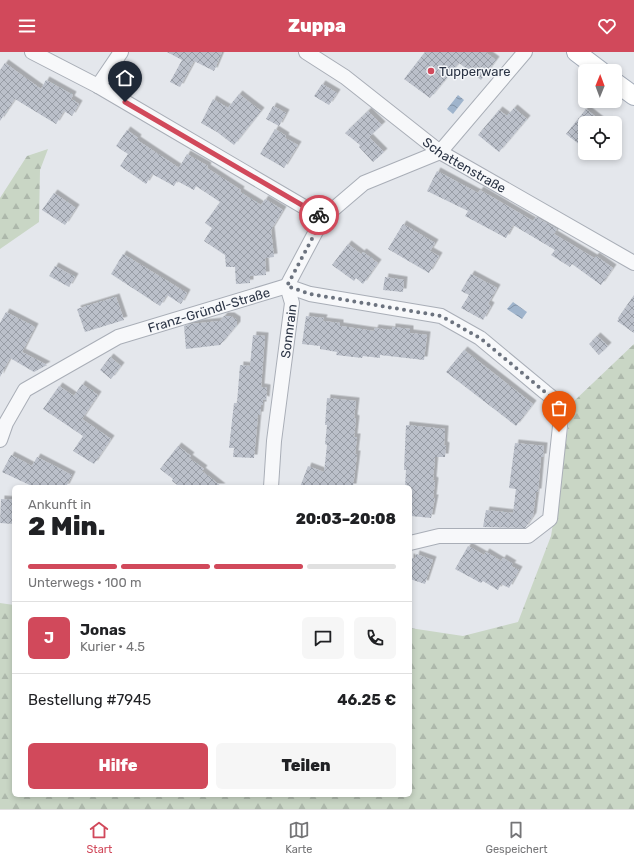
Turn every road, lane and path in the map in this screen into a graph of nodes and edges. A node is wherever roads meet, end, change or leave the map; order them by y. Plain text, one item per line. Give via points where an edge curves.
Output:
1 (32, 52) edge
2 (121, 52) edge
3 (306, 52) edge
4 (525, 52) edge
5 (576, 52) edge
6 (592, 64) edge
7 (98, 86) junction
8 (622, 87) edge
9 (634, 96) edge
10 (440, 152) junction
11 (323, 218) junction
12 (634, 263) edge
13 (287, 286) junction
14 (0, 440) edge
15 (271, 485) edge
16 (412, 543) edge

1 - 7 street
2 - 7 street
3 - 10 street, Schattenstraße via 345,77
4 - 10 street, Franz-Gründl-Straße
5 - 6 main road
7 - 11 street
8 - 9 main road
10 - 11 street, Franz-Gründl-Straße via 364,183
10 - 12 street, Schattenstraße
11 - 13 street, Franz-Gründl-Straße
13 - 14 street, Franz-Gründl-Straße via 118,337 25,390 6,423
13 - 15 street, Sonnrain via 292,303 274,441
13 - 16 street, Sonnrain via 310,294 441,316 480,338 559,403 561,417 550,519 528,536 439,536

